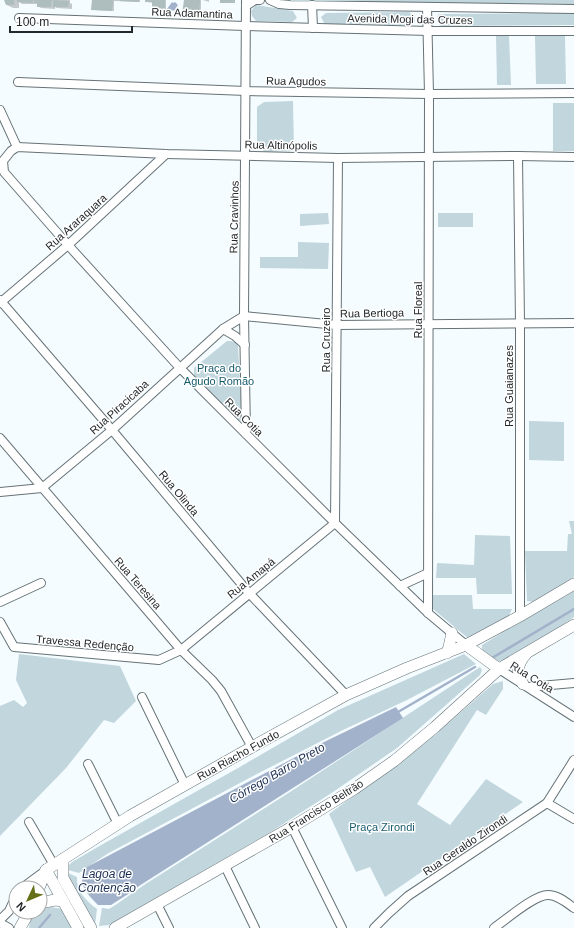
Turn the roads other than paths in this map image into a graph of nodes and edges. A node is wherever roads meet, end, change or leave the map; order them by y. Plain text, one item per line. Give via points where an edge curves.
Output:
1 (261, 0) edge
2 (271, 1) edge
3 (246, 3) edge
4 (312, 5) junction
5 (427, 7) junction
6 (574, 9) edge
7 (18, 18) dead end
8 (246, 26) junction
9 (313, 28) junction
10 (429, 31) junction
11 (574, 31) edge
12 (18, 82) dead end
13 (246, 91) junction
14 (574, 93) edge
15 (429, 94) junction
16 (0, 110) edge
17 (17, 147) junction
18 (166, 154) junction
19 (246, 155) junction
20 (518, 156) junction
21 (429, 157) junction
22 (338, 158) junction
23 (574, 158) edge
24 (68, 245) junction
25 (1, 302) edge
26 (244, 316) junction
27 (429, 323) junction
28 (574, 323) edge
29 (520, 324) junction
30 (337, 325) junction
31 (223, 329) junction
32 (245, 346) junction
33 (180, 368) junction
34 (112, 430) junction
35 (246, 434) junction
36 (0, 438) edge
37 (42, 488) junction
38 (0, 492) edge
39 (335, 523) junction
40 (428, 573) junction
41 (41, 583) dead end
42 (574, 584) edge
43 (400, 586) junction
44 (249, 593) junction
45 (0, 602) edge
46 (428, 613) junction
47 (520, 616) junction
48 (0, 622) edge
49 (574, 625) edge
50 (452, 633) junction
51 (466, 646) junction
52 (181, 650) junction
53 (446, 653) junction
54 (526, 654) junction
55 (499, 669) junction
56 (574, 683) edge
57 (526, 685) junction
58 (346, 695) junction
59 (142, 697) dead end
60 (574, 717) edge
61 (252, 747) junction
62 (574, 760) edge
63 (88, 764) dead end
64 (185, 785) junction
65 (547, 803) junction
66 (574, 819) edge
67 (29, 822) dead end
68 (118, 824) junction
69 (292, 828) junction
70 (63, 859) junction
71 (224, 866) junction
72 (50, 868) junction
73 (33, 880) edge
74 (43, 880) edge
75 (48, 901) edge
76 (63, 901) junction
77 (157, 904) junction
78 (574, 908) edge
79 (8, 912) edge
80 (0, 920) edge
81 (0, 923) edge
82 (9, 928) edge
83 (78, 928) edge
84 (91, 928) edge
85 (115, 928) edge
86 (169, 928) edge
87 (255, 928) edge
88 (342, 928) edge
89 (374, 928) edge
90 (494, 928) edge

1 - 2 street, Avenida Mogi das Cruzes
1 - 3 street, Avenida Mogi das Cruzes
2 - 4 street, Avenida Mogi das Cruzes via 290,5
3 - 8 street, Rua Cravinhos
4 - 5 street, Avenida Mogi das Cruzes
4 - 9 street
5 - 6 street, Avenida Mogi das Cruzes
5 - 10 street, Rua Floreal
7 - 8 street, Rua Adamantina
8 - 9 street, Avenida Mogi das Cruzes
8 - 13 street, Rua Cravinhos
9 - 10 street, Avenida Mogi das Cruzes
10 - 11 street, Avenida Mogi das Cruzes
10 - 15 street, Rua Floreal
12 - 13 street, Rua Agudos
13 - 15 street, Rua Agudos
13 - 19 street, Rua Cravinhos
14 - 15 street, Rua Agudos
15 - 21 street, Rua Floreal
16 - 17 street
17 - 18 street, Rua Altinópolis
17 - 24 street, Rua Cotia via 3,161 4,172
18 - 19 street, Rua Altinópolis
18 - 24 street, Rua Araraquara
19 - 22 street, Rua Altinópolis
19 - 26 street, Rua Cravinhos
20 - 21 street, Rua Altinópolis
20 - 23 street, Rua Altinópolis
20 - 29 street, Rua Guaianazes
21 - 22 street, Rua Altinópolis
21 - 27 street, Rua Floreal
22 - 30 street, Rua Cruzeiro
24 - 25 street, Rua Araraquara
24 - 33 street, Rua Cotia
25 - 34 street, Rua Olinda
26 - 30 street, Rua Bertioga
26 - 31 street, Rua Piracicaba
26 - 32 street, Rua Cravinhos
27 - 29 street, Rua Bertioga
27 - 30 street, Rua Bertioga
27 - 40 street, Rua Floreal
28 - 29 street, Rua Bertioga
29 - 47 street, Rua Guaianazes
30 - 39 street, Rua Cruzeiro
31 - 32 street
31 - 33 street, Rua Piracicaba
32 - 35 street, Rua Cravinhos
33 - 34 street, Rua Piracicaba
33 - 35 street, Rua Cotia
34 - 37 street, Rua Piracicaba
34 - 44 street, Rua Olinda
35 - 39 street, Rua Cotia
36 - 37 street, Rua Teresina
37 - 38 street
37 - 52 street, Rua Teresina
39 - 43 street, Rua Cotia
39 - 44 street, Rua Amapá
40 - 43 street
40 - 46 street, Rua Floreal
41 - 45 street
42 - 47 main road, Rua Riacho Fundo
43 - 46 street, Rua Cotia
44 - 52 street, Rua Amapá
44 - 58 street, Rua Olinda
46 - 50 street, Rua Cotia
47 - 51 main road, Rua Riacho Fundo
48 - 52 street, Travessa Redenção via 14,648 158,660
49 - 54 main road, Rua Francisco Beltrão
50 - 51 street, Rua Cotia
50 - 53 main road
51 - 53 main road, Rua Riacho Fundo
51 - 55 main road
52 - 61 street, Rua Teresina via 221,691
53 - 58 main road, Rua Riacho Fundo
54 - 55 main road, Rua Francisco Beltrão
54 - 57 main road via 518,665 518,672 519,678
55 - 57 street, Rua Cotia
55 - 69 main road, Rua Francisco Beltrão via 394,761
56 - 57 street
57 - 60 street, Rua Cotia
58 - 61 main road, Rua Riacho Fundo
59 - 64 street
61 - 64 main road, Rua Riacho Fundo
62 - 65 street
63 - 68 street
64 - 68 main road, Rua Riacho Fundo
65 - 66 street
65 - 89 street, Rua Geraldo Zirondi via 408,896
67 - 72 street
68 - 70 main road, Rua Riacho Fundo
69 - 71 main road, Rua Francisco Beltrão
69 - 88 street
70 - 72 main road, Rua Riacho Fundo
70 - 84 main road via 64,878
71 - 77 main road, Rua Francisco Beltrão
71 - 87 street
72 - 73 street, Rua Riacho Fundo
72 - 74 main road
72 - 76 main road
75 - 76 main road
76 - 83 main road
77 - 85 main road, Rua Francisco Beltrão
77 - 86 street
78 - 90 street via 549,895 537,898
79 - 80 street
81 - 82 street

